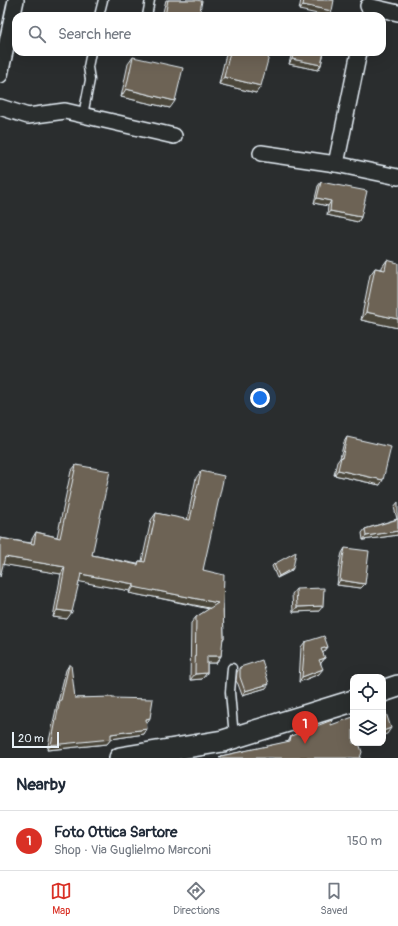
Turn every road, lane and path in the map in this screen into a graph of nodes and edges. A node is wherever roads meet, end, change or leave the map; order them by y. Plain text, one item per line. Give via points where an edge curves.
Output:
1 (16, 0) edge
2 (103, 0) edge
3 (150, 0) edge
4 (368, 7) edge
5 (13, 12) edge
6 (100, 12) edge
7 (148, 12) edge
8 (398, 13) edge
9 (12, 19) edge
10 (90, 56) edge
11 (358, 56) edge
12 (0, 75) edge
13 (0, 107) edge
14 (83, 115) junction
15 (174, 136) dead end
16 (261, 153) dead end
17 (336, 164) junction
18 (398, 177) edge
19 (232, 668) dead end
20 (398, 686) edge
21 (386, 690) edge
22 (350, 702) edge
23 (234, 738) junction
24 (120, 758) edge

1 - 5 street
2 - 6 lane
3 - 7 lane
4 - 8 street
9 - 12 street
10 - 14 lane via 88,67 90,80
11 - 17 street
13 - 14 street via 28,116 65,111
14 - 15 street
16 - 17 street
17 - 18 street
19 - 23 lane via 230,692
20 - 21 street
22 - 23 street
23 - 24 street

